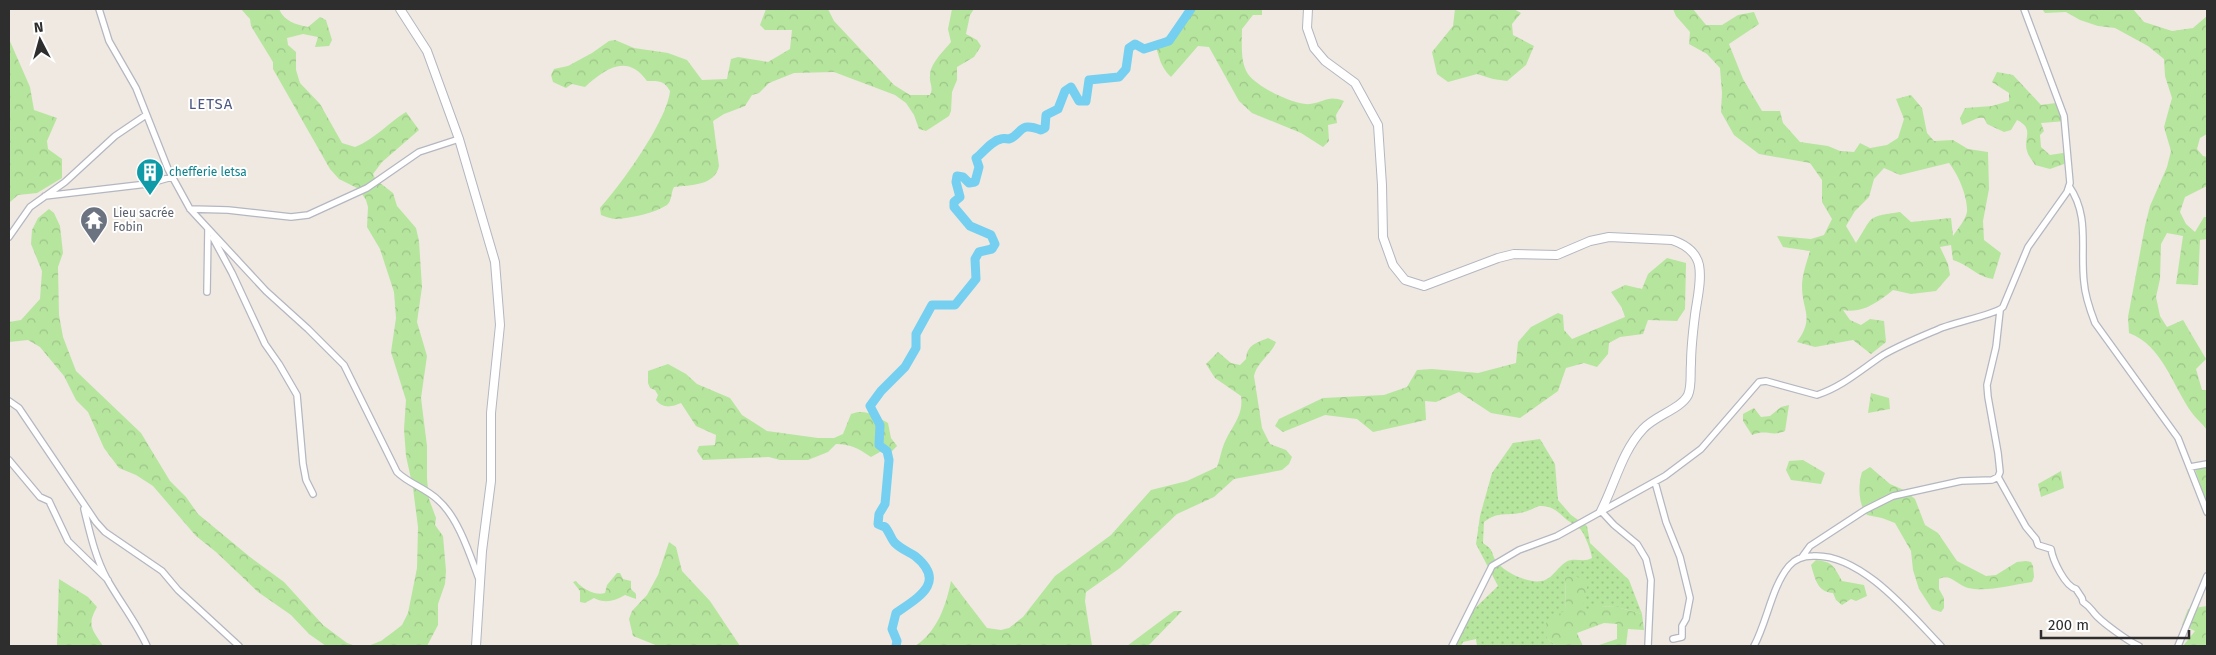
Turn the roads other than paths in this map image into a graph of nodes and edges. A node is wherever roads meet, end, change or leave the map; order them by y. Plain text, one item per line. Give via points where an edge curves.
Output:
1 (99, 9) edge
2 (400, 9) edge
3 (1308, 9) edge
4 (2024, 9) edge
5 (146, 116) junction
6 (459, 139) junction
7 (172, 177) junction
8 (2069, 186) junction
9 (44, 196) junction
10 (190, 209) junction
11 (209, 230) junction
12 (9, 237) edge
13 (207, 292) dead end
14 (2000, 312) junction
15 (9, 401) edge
16 (9, 460) edge
17 (2207, 464) edge
18 (2190, 467) junction
19 (1998, 477) junction
20 (1655, 482) junction
21 (313, 494) dead end
22 (82, 503) junction
23 (1601, 510) junction
24 (2207, 512) edge
25 (1802, 557) junction
26 (2207, 576) edge
27 (108, 580) junction
28 (480, 580) junction
29 (1673, 639) dead end
30 (147, 646) edge
31 (239, 646) edge
32 (476, 646) edge
33 (1452, 646) edge
34 (1648, 646) edge
35 (1754, 646) edge
36 (1941, 646) edge
37 (2139, 646) edge
38 (2178, 646) edge

1 - 5 street via 109,41 136,88
2 - 6 street via 427,52
3 - 23 street via 1307,28 1314,48 1325,61 1355,83 1378,125 1383,236 1393,265 1405,280 1424,286 1498,258 1514,254 1557,255 1609,237 1672,240 1681,243 1696,258 1699,287 1689,394 1678,405 1651,421 1637,436
4 - 8 street via 2064,116
5 - 7 street
5 - 9 street via 115,136 79,170
6 - 10 street via 419,152 368,188 308,215 291,217
6 - 28 street via 495,262 499,298 500,325 491,413 491,481
7 - 9 street via 147,184
7 - 10 street
8 - 14 street via 2028,247 2009,298
8 - 18 street via 2079,204 2084,282 2095,323 2169,424
9 - 12 street via 25,212
10 - 11 street
11 - 13 street
11 - 21 street via 265,344 297,395 303,464
11 - 28 street via 266,291 344,366 397,472 406,482 440,501 467,546
14 - 19 street via 1987,385 1998,452
14 - 20 street via 1941,328 1885,354 1842,383 1817,395 1766,381 1758,382 1701,449
15 - 22 street via 23,414
16 - 27 street via 40,497 49,501 68,541
17 - 18 street
18 - 24 street
19 - 25 street via 1961,481 1887,498 1818,540
19 - 37 street via 2038,545 2051,549 2064,581 2076,589 2082,602 2090,606 2110,628
20 - 23 street
20 - 29 street via 1690,598 1682,637
22 - 27 street via 98,559
22 - 31 street via 105,532 162,571
23 - 33 street via 1557,536 1519,550 1492,566
23 - 34 street via 1637,544 1646,559 1651,580
25 - 35 street via 1783,574
25 - 36 street via 1822,555 1866,575
26 - 38 street
27 - 30 street
28 - 32 street

